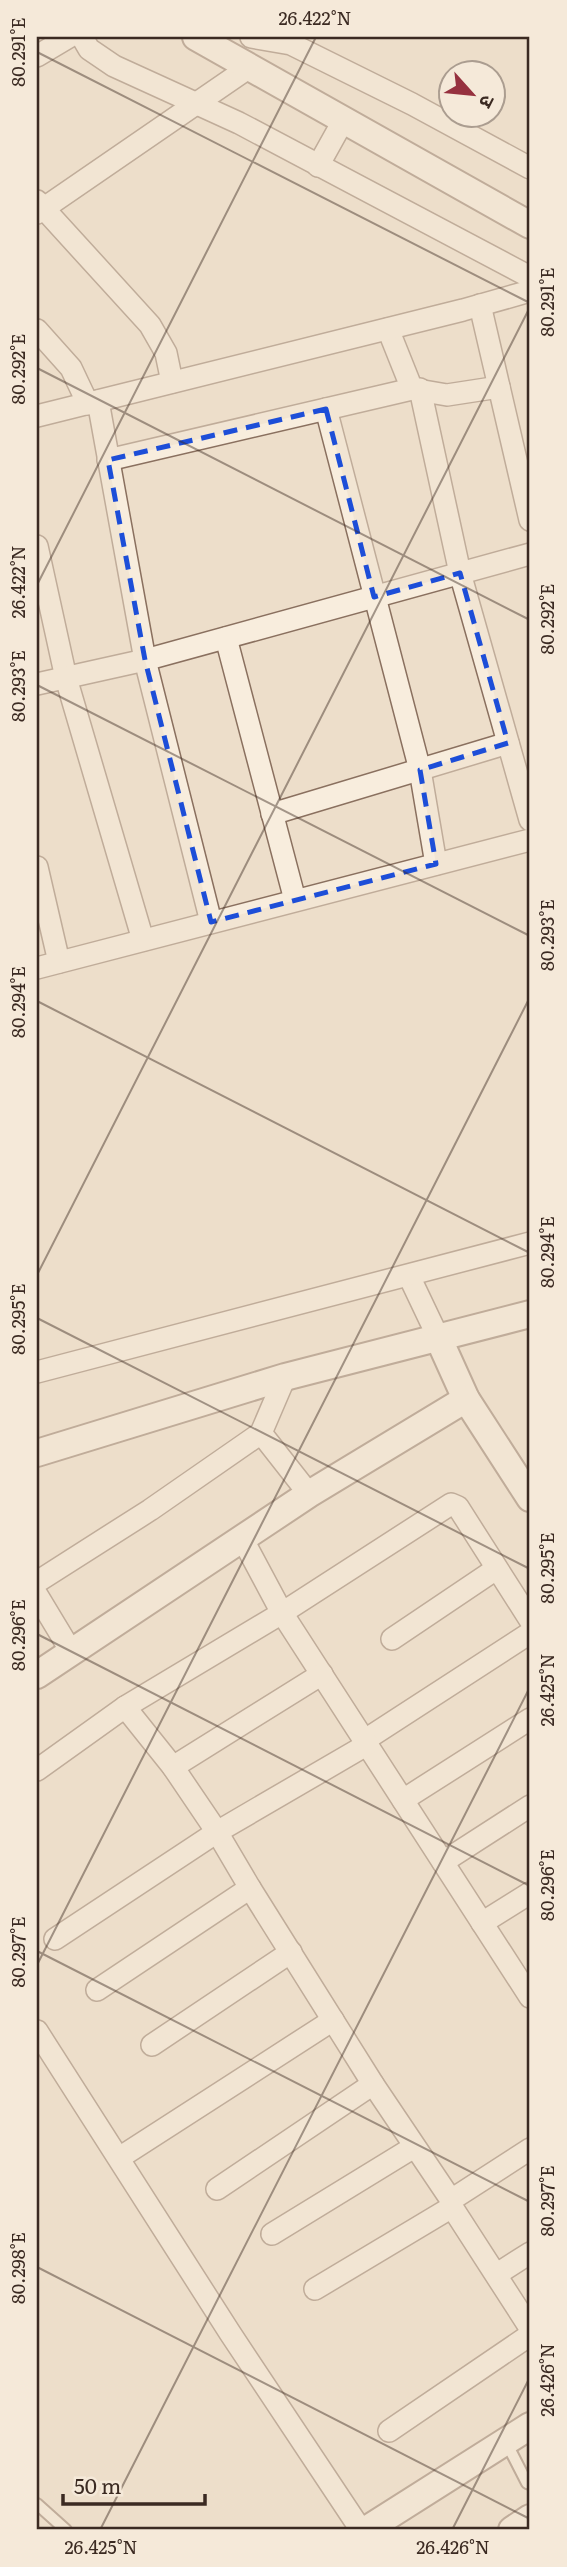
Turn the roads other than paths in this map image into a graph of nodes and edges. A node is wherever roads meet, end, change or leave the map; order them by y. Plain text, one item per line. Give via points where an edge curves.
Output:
1 (69, 37) edge
2 (82, 37) edge
3 (197, 37) edge
4 (208, 37) edge
5 (251, 37) edge
6 (37, 56) edge
7 (248, 68) junction
8 (196, 104) junction
9 (343, 121) junction
10 (318, 166) junction
11 (530, 168) edge
12 (39, 207) edge
13 (530, 225) edge
14 (530, 277) edge
15 (530, 291) edge
16 (480, 305) junction
17 (388, 329) junction
18 (37, 330) edge
19 (172, 382) junction
20 (499, 387) junction
21 (416, 389) junction
22 (93, 402) junction
23 (326, 409) junction
24 (37, 416) edge
25 (108, 460) junction
26 (530, 520) edge
27 (37, 546) edge
28 (530, 554) edge
29 (460, 573) junction
30 (374, 597) junction
31 (43, 599) edge
32 (226, 638) junction
33 (145, 660) junction
34 (66, 678) junction
35 (37, 684) edge
36 (509, 743) junction
37 (420, 770) junction
38 (272, 814) junction
39 (530, 820) edge
40 (530, 840) edge
41 (436, 864) junction
42 (37, 867) edge
43 (295, 900) junction
44 (211, 922) junction
45 (143, 940) junction
46 (59, 962) junction
47 (37, 968) edge
48 (530, 1243) edge
49 (409, 1276) junction
50 (530, 1314) edge
51 (438, 1337) junction
52 (37, 1372) edge
53 (285, 1377) junction
54 (466, 1399) junction
55 (261, 1433) junction
56 (37, 1452) edge
57 (309, 1494) junction
58 (530, 1498) edge
59 (242, 1538) junction
60 (496, 1569) junction
61 (37, 1582) edge
62 (37, 1595) edge
63 (282, 1613) junction
64 (530, 1620) edge
65 (530, 1633) edge
66 (393, 1639) dead end
67 (72, 1653) junction
68 (323, 1674) junction
69 (37, 1675) edge
70 (125, 1707) junction
71 (530, 1719) edge
72 (366, 1742) junction
73 (173, 1767) junction
74 (37, 1770) edge
75 (403, 1800) junction
76 (530, 1806) edge
77 (217, 1832) junction
78 (443, 1862) junction
79 (250, 1888) junction
80 (530, 1893) edge
81 (482, 1923) junction
82 (55, 1939) dead end
83 (291, 1952) junction
84 (526, 1983) edge
85 (97, 1990) dead end
86 (333, 2020) junction
87 (37, 2031) edge
88 (152, 2045) dead end
89 (373, 2084) junction
90 (414, 2147) junction
91 (530, 2149) edge
92 (119, 2158) junction
93 (217, 2189) dead end
94 (452, 2204) junction
95 (272, 2234) dead end
96 (530, 2253) edge
97 (497, 2274) junction
98 (315, 2289) dead end
99 (530, 2328) edge
100 (530, 2335) edge
101 (530, 2426) edge
102 (389, 2431) dead end
103 (506, 2442) junction
104 (530, 2484) edge
105 (37, 2504) edge
106 (530, 2518) edge
107 (66, 2530) edge
108 (364, 2530) edge
109 (512, 2530) edge

1 - 6 street
2 - 8 street via 89,49 114,66
3 - 4 street
3 - 7 street
5 - 11 street via 291,44
7 - 8 street
7 - 9 street
8 - 10 street
8 - 12 street
9 - 10 street
9 - 13 street
10 - 14 street
12 - 19 street via 150,325 166,353
15 - 16 street
16 - 17 street
16 - 20 street
17 - 19 street
17 - 21 street
18 - 22 street via 71,368
19 - 22 street
20 - 21 street via 447,395
20 - 26 street
21 - 23 street
21 - 29 street
22 - 24 street
22 - 25 street
23 - 25 street
23 - 30 street
25 - 33 street
27 - 31 street
28 - 29 street
29 - 30 street
29 - 36 street
30 - 32 street
30 - 37 street
31 - 34 street
32 - 33 street
32 - 38 street
33 - 34 street
33 - 44 street
34 - 35 street
34 - 45 street
36 - 37 street
36 - 39 street
37 - 38 street
37 - 41 street
38 - 43 street
40 - 41 street
41 - 43 street
42 - 46 street
43 - 44 street
44 - 45 street
45 - 46 street
46 - 47 street
48 - 49 street
49 - 51 street
49 - 52 street
50 - 51 street
51 - 53 street
51 - 54 street
53 - 55 street
53 - 56 street
54 - 57 street
54 - 58 street
55 - 57 street
55 - 61 street
57 - 59 street
59 - 63 street
59 - 67 street
60 - 63 street via 458,1507 451,1504
60 - 64 street
60 - 66 street
62 - 67 street
63 - 68 street
63 - 70 street
65 - 72 street
67 - 69 street
68 - 72 street
68 - 73 street
70 - 73 street
70 - 74 street
71 - 75 street
72 - 75 street
72 - 77 street
73 - 77 street
75 - 78 street
76 - 78 street
77 - 79 street
77 - 82 street
78 - 81 street
79 - 83 street
79 - 85 street
80 - 81 street
81 - 84 street
83 - 86 street
83 - 88 street
86 - 89 street
86 - 92 street
87 - 92 street
89 - 90 street
89 - 93 street
90 - 94 street
90 - 95 street
91 - 94 street
92 - 108 street via 230,2333
94 - 97 street
94 - 98 street
96 - 97 street
97 - 99 street
100 - 102 street
101 - 103 street
103 - 104 lane
103 - 108 street
105 - 107 lane
106 - 109 street

